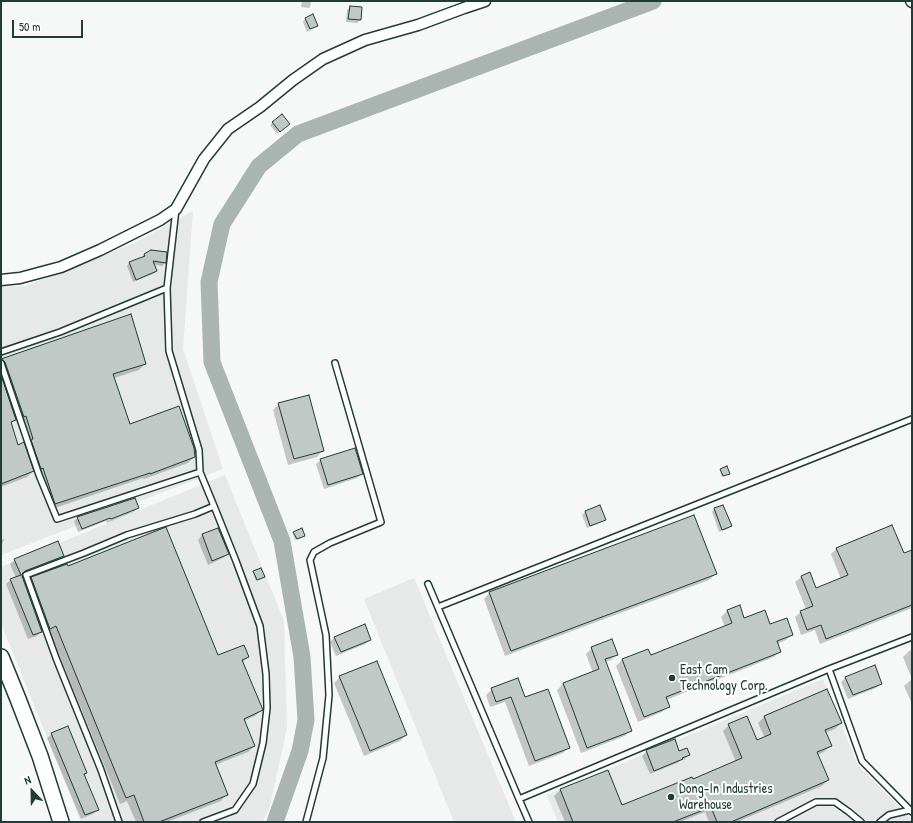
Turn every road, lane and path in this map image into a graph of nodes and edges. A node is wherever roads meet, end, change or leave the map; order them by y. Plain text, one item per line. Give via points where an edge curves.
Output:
1 (485, 1) edge
2 (176, 209) junction
3 (1, 280) edge
4 (166, 288) junction
5 (1, 352) edge
6 (1, 363) edge
7 (336, 363) dead end
8 (912, 419) edge
9 (200, 472) junction
10 (214, 506) junction
11 (428, 584) dead end
12 (438, 607) junction
13 (912, 637) edge
14 (1, 657) edge
15 (829, 669) junction
16 (519, 799) junction
17 (911, 811) edge
18 (61, 822) edge
19 (119, 822) edge
20 (203, 822) edge
21 (306, 822) edge
22 (529, 822) edge
23 (778, 822) edge
24 (861, 822) edge
25 (880, 822) edge

1 - 2 street via 418,25 365,40 324,59 228,129 204,160
2 - 3 street via 160,220 61,267 20,278
2 - 4 lane
4 - 5 lane via 60,332
4 - 9 lane via 169,351 199,450
6 - 9 lane via 39,475 57,519
7 - 21 lane via 382,522 319,549 310,560 326,635 329,696 323,758
8 - 12 lane
9 - 10 lane
10 - 19 lane via 127,535 26,575
10 - 20 lane via 260,626 268,708 253,784 235,810
11 - 12 lane
12 - 16 lane
13 - 15 lane
14 - 18 main road via 40,756
15 - 16 lane
15 - 17 lane via 862,761
16 - 22 lane
17 - 25 lane via 889,815
23 - 24 lane via 816,802 835,802

